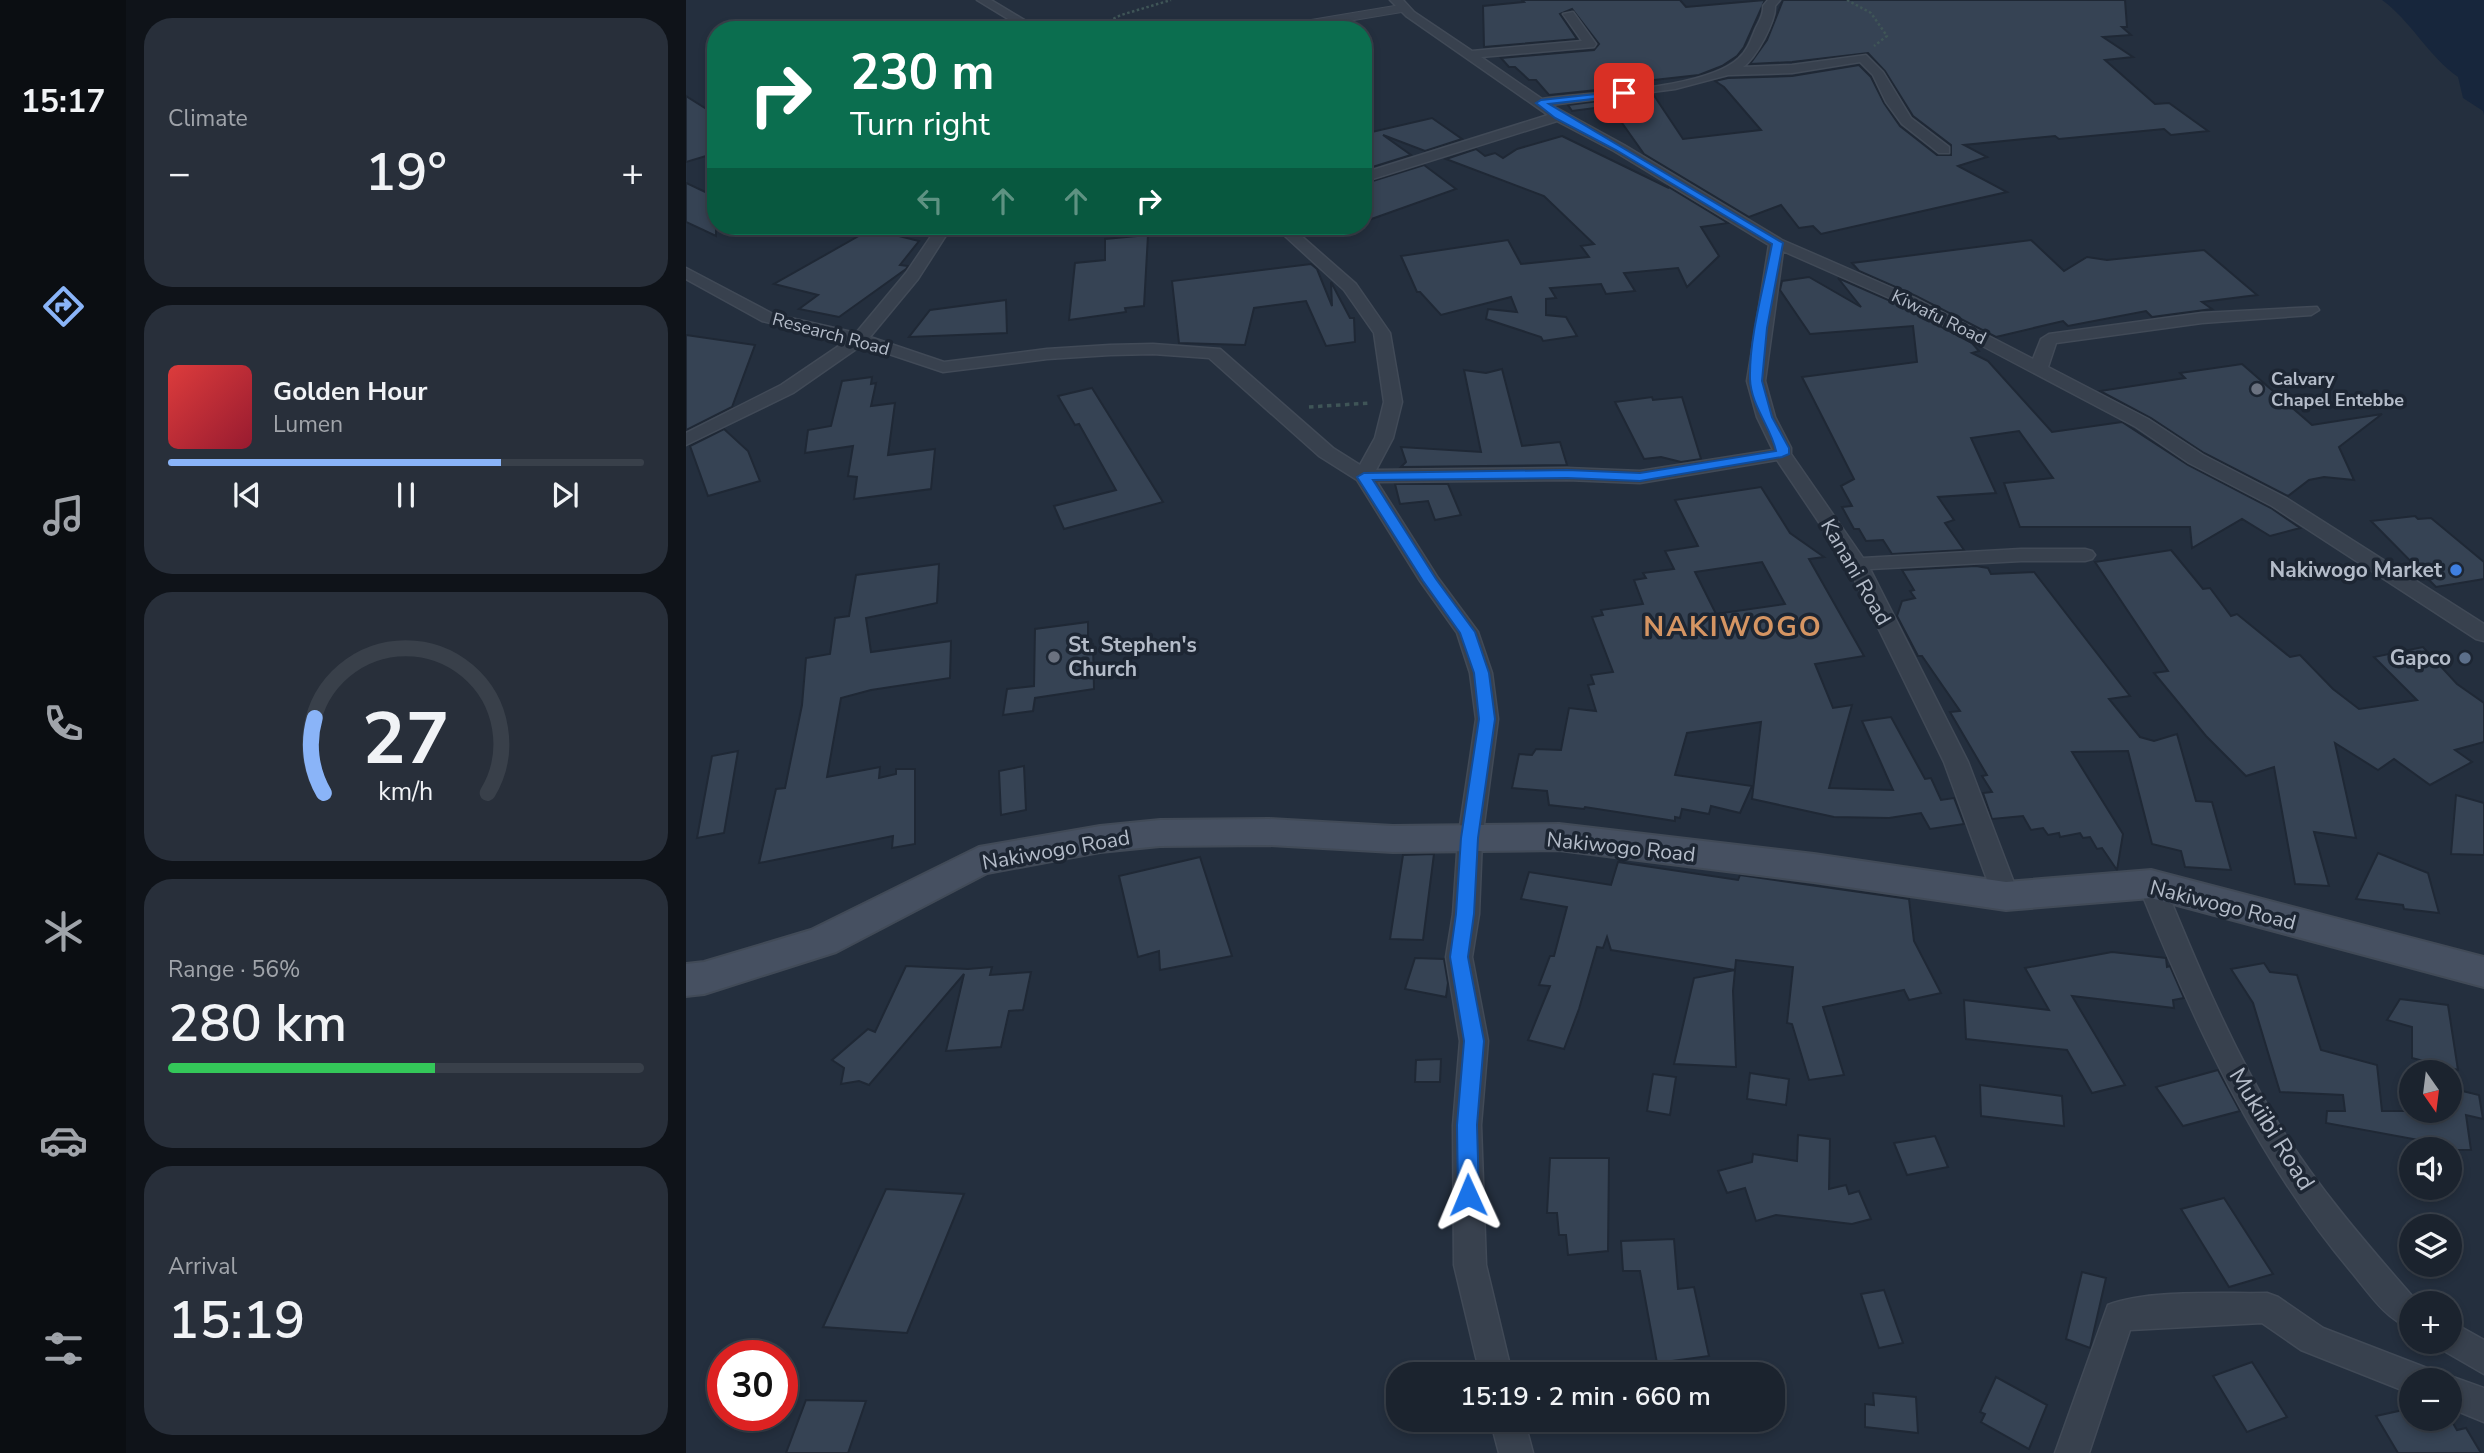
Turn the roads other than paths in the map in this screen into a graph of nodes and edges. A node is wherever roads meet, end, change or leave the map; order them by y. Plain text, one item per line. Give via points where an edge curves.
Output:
1 (983, 0) edge
2 (1774, 0) edge
3 (1400, 4) edge
4 (1569, 14) dead end
5 (1019, 21) edge
6 (1317, 21) edge
7 (1468, 55) junction
8 (1728, 71) junction
9 (1541, 103) junction
10 (1558, 116) junction
11 (1944, 150) dead end
12 (1372, 175) edge
13 (939, 235) edge
14 (1291, 235) edge
15 (1777, 243) junction
16 (686, 273) edge
17 (2311, 310) dead end
18 (860, 340) junction
19 (943, 367) joint
20 (2039, 368) junction
21 (1392, 401) joint
22 (686, 440) edge
23 (1782, 454) junction
24 (1364, 477) junction
25 (2085, 555) dead end
26 (1857, 564) junction
27 (2484, 634) edge
28 (1470, 838) junction
29 (2151, 884) junction
30 (2006, 896) junction
31 (2484, 972) edge
32 (686, 980) edge
33 (2399, 1305) edge
34 (2462, 1344) edge
35 (2484, 1358) edge
36 (1493, 1362) edge
37 (2399, 1373) edge
38 (2462, 1397) edge
39 (2484, 1405) edge
40 (1510, 1432) edge
41 (1516, 1453) edge
42 (2072, 1453) edge

1 - 5 street
2 - 8 street via 1770,16 1744,60
3 - 6 lane
3 - 7 street, Kiwafu Road
4 - 7 street via 1591,44
7 - 9 street, Kiwafu Road
8 - 9 street via 1647,90
8 - 11 street via 1792,69 1859,57 1881,77 1907,122
9 - 10 street, Kiwafu Road
10 - 12 street
10 - 15 street, Kiwafu Road
13 - 18 street
14 - 21 street via 1350,287 1382,333
15 - 20 street, Kiwafu Road via 1909,301
15 - 23 street, Kanani Road via 1756,381
16 - 18 street, Research Road via 768,318
17 - 20 street via 2202,318 2049,339
18 - 19 street, Research Road
18 - 22 street via 787,389
19 - 24 street via 1110,350 1214,353 1326,452
20 - 27 street, Kiwafu Road via 2142,424 2196,460 2279,502
21 - 24 street via 1384,438
23 - 24 street via 1640,477
23 - 26 street, Kanani Road
24 - 28 street via 1467,632 1482,673 1487,719
25 - 26 street
26 - 30 street, Kanani Road via 1956,762
28 - 30 street, Nakiwogo Road via 1559,837
28 - 32 street, Nakiwogo Road via 1269,832 1160,833 1100,839 979,861 822,941
28 - 36 street via 1459,957 1474,1041 1467,1125 1470,1265
29 - 30 street, Nakiwogo Road
29 - 31 street, Nakiwogo Road
29 - 33 street, Mukiibi Road via 2184,965 2267,1131 2339,1235
34 - 35 street
37 - 42 street via 2312,1339 2266,1308 2119,1316
38 - 39 street
40 - 41 street

